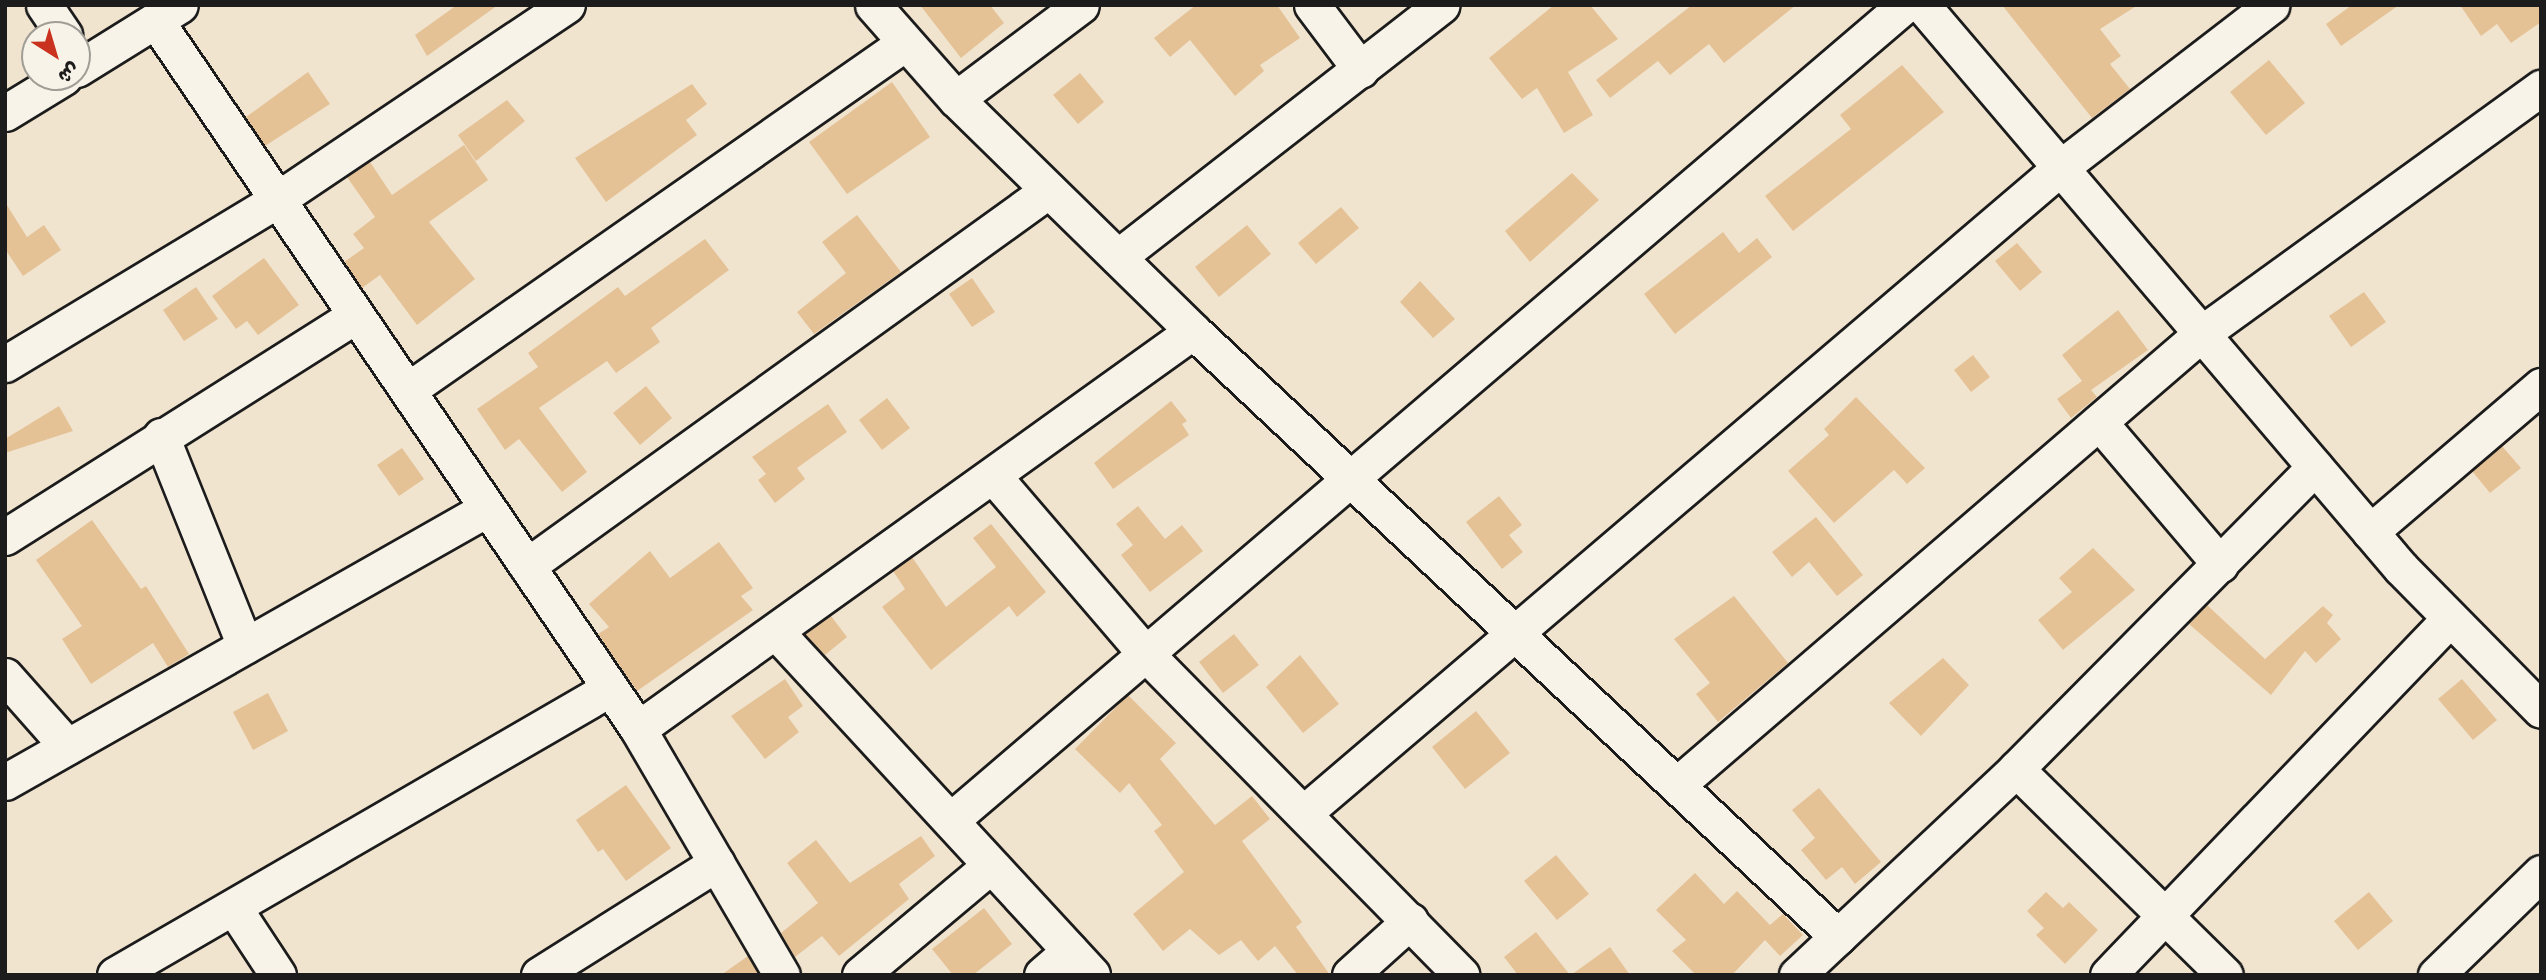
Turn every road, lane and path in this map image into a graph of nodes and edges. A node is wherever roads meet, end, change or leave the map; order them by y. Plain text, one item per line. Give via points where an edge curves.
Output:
1 (44, 5) edge
2 (567, 5) edge
3 (873, 5) edge
4 (1081, 5) edge
5 (1312, 5) edge
6 (1442, 5) edge
7 (1905, 5) edge
8 (1922, 5) edge
9 (2272, 5) edge
10 (168, 13) edge
11 (55, 21) edge
12 (905, 43) junction
13 (91, 57) edge
14 (1361, 70) junction
15 (2541, 88) edge
16 (38, 91) edge
17 (956, 99) junction
18 (5, 113) edge
19 (2060, 168) junction
20 (1049, 190) junction
21 (278, 199) junction
22 (1118, 257) junction
23 (356, 315) junction
24 (1193, 331) junction
25 (2201, 334) junction
26 (5, 364) edge
27 (2541, 386) edge
28 (408, 390) junction
29 (2099, 422) junction
30 (162, 436) junction
31 (2315, 467) junction
32 (994, 477) junction
33 (1348, 479) junction
34 (485, 510) junction
35 (2370, 531) junction
36 (5, 537) edge
37 (2220, 564) junction
38 (527, 566) junction
39 (2449, 620) junction
40 (776, 632) junction
41 (1517, 632) junction
42 (245, 646) junction
43 (1144, 652) junction
44 (5, 676) edge
45 (609, 689) junction
46 (2540, 708) edge
47 (638, 729) junction
48 (67, 746) junction
49 (2017, 768) junction
50 (5, 782) edge
51 (1678, 784) junction
52 (1305, 812) junction
53 (951, 820) junction
54 (717, 863) junction
55 (990, 866) junction
56 (2541, 873) edge
57 (234, 908) junction
58 (2165, 913) junction
59 (1410, 921) junction
60 (1838, 937) junction
61 (1081, 963) edge
62 (115, 975) edge
63 (278, 975) edge
64 (539, 975) edge
65 (782, 975) edge
66 (860, 975) edge
67 (1042, 975) edge
68 (1350, 975) edge
69 (1461, 975) edge
70 (1797, 975) edge
71 (2108, 975) edge
72 (2225, 975) edge
73 (2435, 975) edge

1 - 11 street
2 - 21 street
3 - 12 street
4 - 17 street
5 - 14 street
6 - 14 street
7 - 33 street
8 - 19 street
9 - 19 street
10 - 13 street
10 - 21 street
12 - 17 street
12 - 28 street
14 - 22 street
15 - 25 street
16 - 18 street
17 - 20 street
19 - 25 street
19 - 41 street
20 - 22 street
20 - 38 street
21 - 23 street
21 - 26 street
22 - 24 street
23 - 28 street
23 - 30 street
24 - 32 street
24 - 33 street
25 - 29 street
25 - 31 street
27 - 35 street
28 - 34 street
29 - 37 street
29 - 51 street
30 - 36 street
30 - 42 street
31 - 35 street
31 - 37 street
32 - 40 street
32 - 43 street
33 - 41 street
33 - 43 street
34 - 38 street
34 - 42 street
35 - 39 street
37 - 49 street
38 - 45 street
39 - 46 street
39 - 58 street
40 - 47 street
40 - 53 street
41 - 51 street
41 - 52 street
42 - 48 street
43 - 52 street
43 - 53 street
44 - 48 street
45 - 47 street
45 - 57 street
47 - 54 street
48 - 50 street
49 - 58 street
49 - 60 street
51 - 60 street
52 - 59 street
53 - 55 street
54 - 64 street
54 - 65 street
55 - 61 street
55 - 66 street
56 - 73 street
57 - 62 street
57 - 63 street
58 - 71 street
58 - 72 street
59 - 68 street
59 - 69 street
60 - 70 street
61 - 67 street

